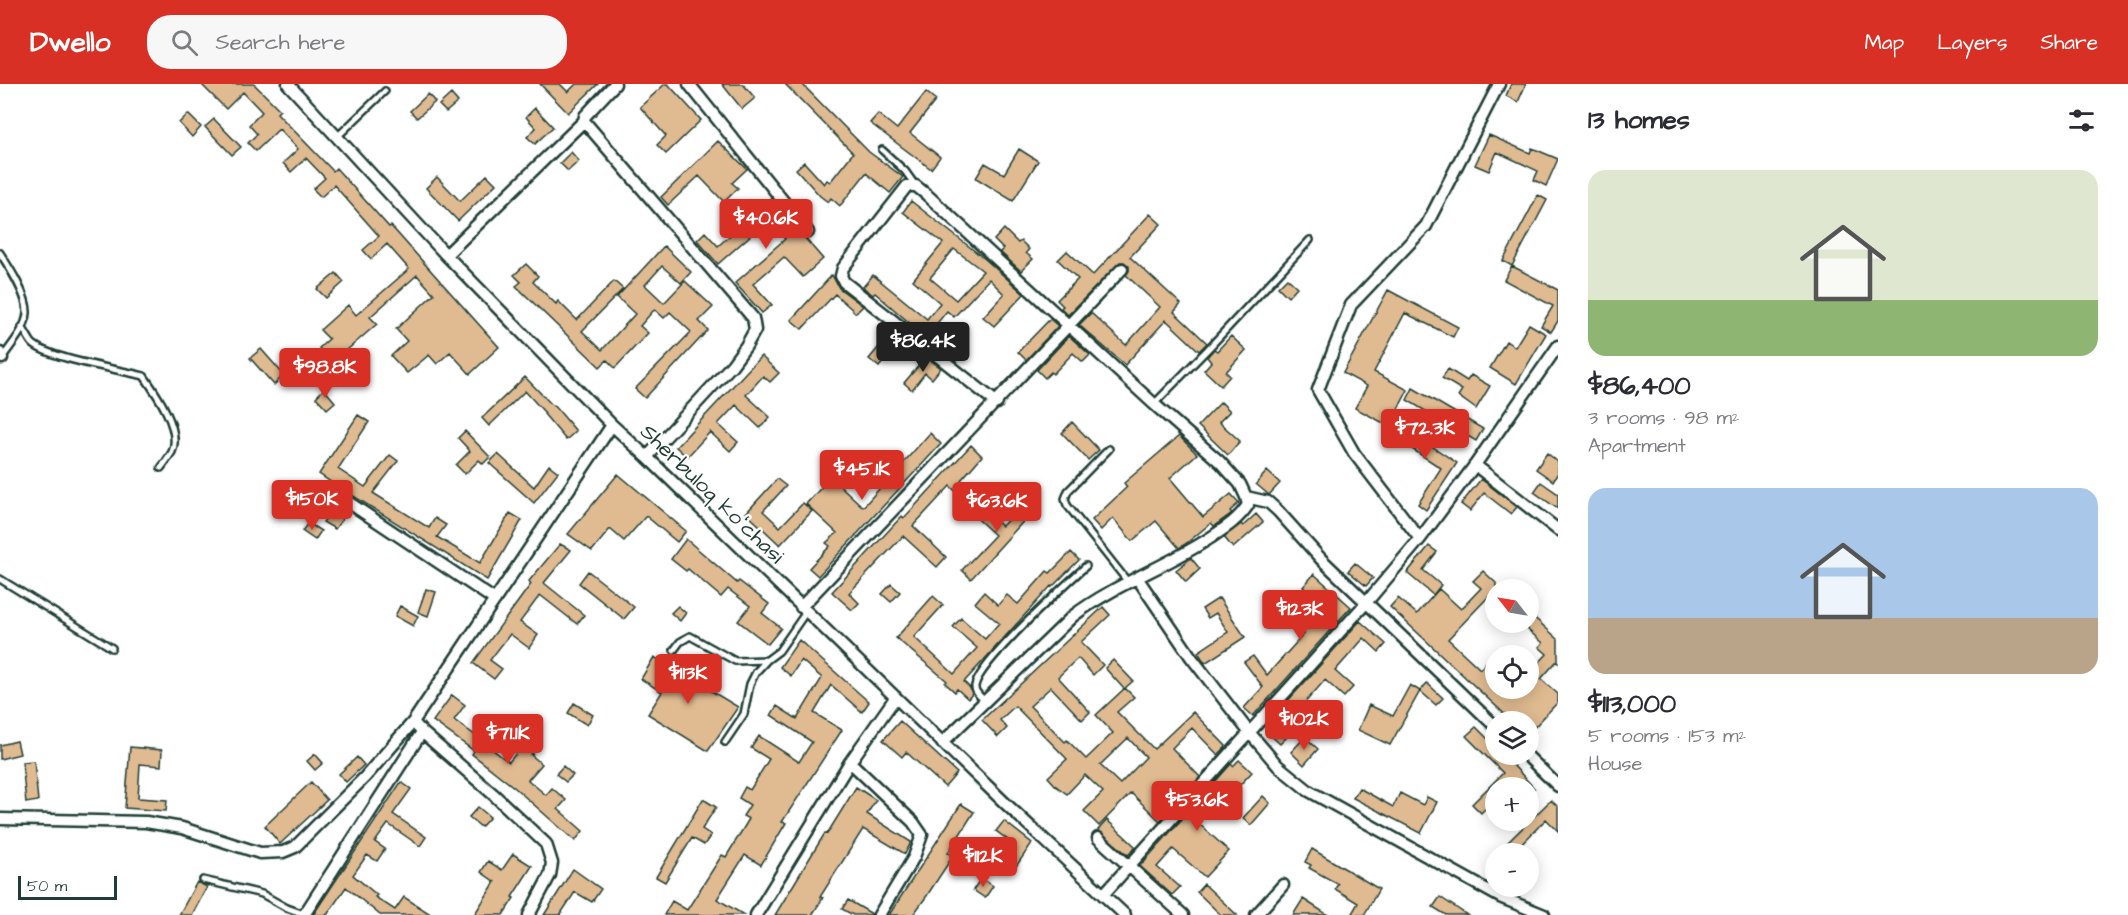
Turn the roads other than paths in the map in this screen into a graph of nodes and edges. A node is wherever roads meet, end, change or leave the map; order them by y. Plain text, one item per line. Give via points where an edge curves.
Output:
1 (288, 84) edge
2 (615, 84) edge
3 (688, 84) edge
4 (1499, 84) edge
5 (385, 91) dead end
6 (584, 121) junction
7 (337, 137) junction
8 (882, 150) dead end
9 (916, 186) junction
10 (808, 232) dead end
11 (1310, 240) dead end
12 (0, 253) edge
13 (446, 255) junction
14 (1122, 269) dead end
15 (1070, 326) junction
16 (22, 327) junction
17 (1558, 345) edge
18 (1, 356) edge
19 (997, 403) junction
20 (1154, 404) junction
21 (612, 425) junction
22 (1109, 449) dead end
23 (647, 457) junction
24 (1475, 465) junction
25 (161, 468) dead end
26 (1246, 496) junction
27 (348, 502) dead end
28 (1558, 530) edge
29 (1420, 539) junction
30 (1086, 566) dead end
31 (0, 579) edge
32 (1133, 581) junction
33 (495, 600) junction
34 (1366, 603) junction
35 (803, 609) junction
36 (111, 648) dead end
37 (674, 650) dead end
38 (767, 660) junction
39 (895, 698) junction
40 (985, 701) junction
41 (1485, 717) edge
42 (413, 722) junction
43 (422, 732) junction
44 (1249, 732) junction
45 (725, 742) dead end
46 (942, 743) junction
47 (849, 762) junction
48 (1536, 765) edge
49 (1558, 786) edge
50 (0, 819) edge
51 (1098, 838) dead end
52 (1130, 866) junction
53 (203, 880) dead end
54 (1283, 885) dead end
55 (1103, 895) junction
56 (304, 915) edge
57 (529, 915) edge
58 (756, 915) edge
59 (879, 915) edge
60 (1125, 915) edge
61 (1182, 915) edge
62 (1256, 915) edge
63 (1544, 915) edge

1 - 7 street, Sherbuloq koʻchasi
2 - 6 street
3 - 10 street
4 - 29 street via 1426,226 1350,305 1318,390 1354,453
5 - 7 lane
6 - 13 street
6 - 23 street via 753,318 755,330 739,355
7 - 13 street, Sherbuloq koʻchasi
8 - 9 lane
9 - 15 street
9 - 19 street via 907,186 890,206 841,276
11 - 20 lane
12 - 16 lane via 25,298 27,313
13 - 21 street, Sherbuloq koʻchasi
14 - 15 street
15 - 19 street
15 - 20 street
16 - 18 lane
16 - 25 lane via 33,344 49,352 144,376 172,427 173,450
17 - 24 street
19 - 35 street
20 - 26 street via 1220,462
21 - 23 street, Sherbuloq koʻchasi
21 - 33 street
22 - 32 lane via 1068,491 1065,499
23 - 35 street, Sherbuloq koʻchasi
24 - 28 street
24 - 29 street
26 - 32 street via 1248,505 1236,521 1165,566
26 - 34 street via 1268,502
27 - 33 street
29 - 34 street
30 - 40 lane via 982,672 975,691
31 - 36 lane
32 - 40 street via 1073,616
32 - 44 street
33 - 42 street
34 - 41 street
34 - 44 street
35 - 38 lane via 779,651
35 - 39 street, Sherbuloq koʻchasi
37 - 38 lane via 690,636 735,661
38 - 45 lane via 756,672 744,714
39 - 46 street, Sherbuloq koʻchasi
39 - 47 street
40 - 46 street
42 - 43 street
42 - 50 street via 365,777 295,847 283,852 252,851 182,828 146,822
43 - 56 street
43 - 57 street via 546,844 552,863 550,875
44 - 52 street
44 - 63 street via 1278,766 1309,791 1500,897
46 - 55 street, Sherbuloq koʻchasi
47 - 58 street
47 - 59 street via 922,834 914,857
48 - 49 street
51 - 52 street
52 - 55 street
52 - 61 street
53 - 56 lane via 262,894
54 - 62 street
55 - 60 street, Sherbuloq koʻchasi

